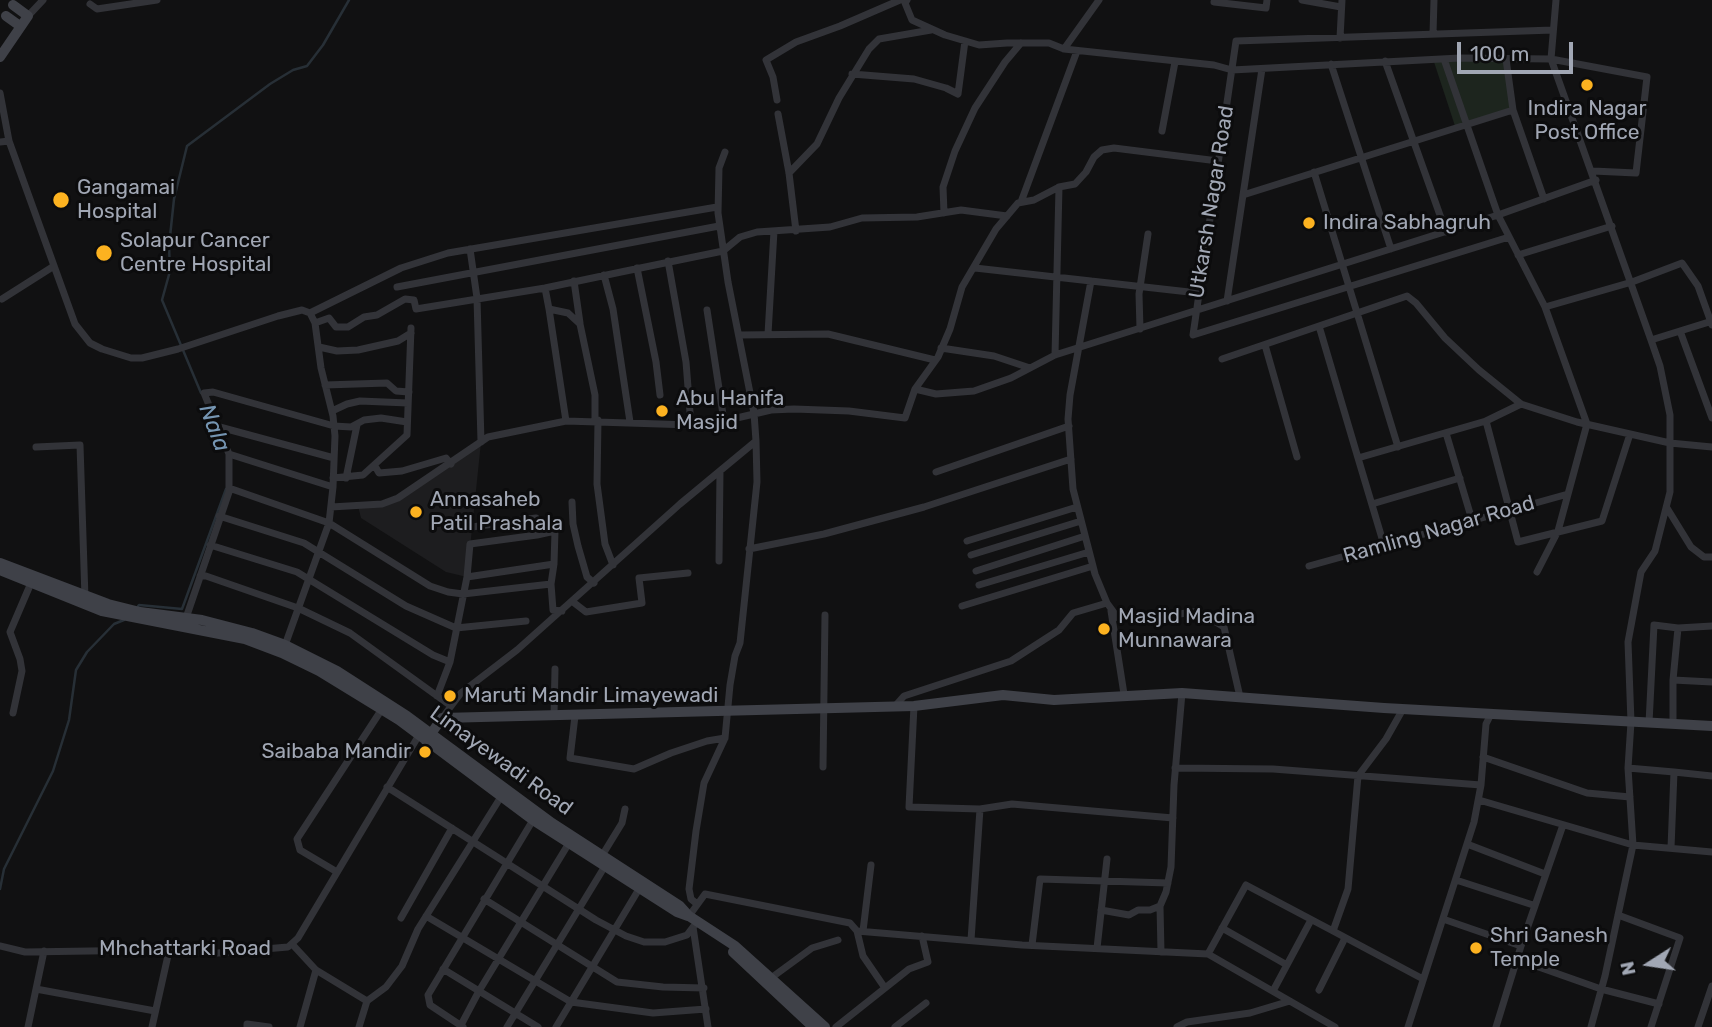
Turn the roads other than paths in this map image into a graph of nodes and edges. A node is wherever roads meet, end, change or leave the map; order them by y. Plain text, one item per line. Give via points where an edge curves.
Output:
1 (43, 0) edge
2 (157, 0) edge
3 (900, 0) edge
4 (907, 0) edge
5 (1100, 0) edge
6 (1267, 0) edge
7 (1302, 0) edge
8 (1434, 0) edge
9 (1556, 0) edge
10 (1214, 2) dead end
11 (90, 4) dead end
12 (1341, 4) edge
13 (13, 5) dead end
14 (6, 16) dead end
15 (28, 16) junction
16 (20, 26) junction
17 (932, 30) junction
18 (1553, 30) junction
19 (1433, 34) junction
20 (1340, 38) junction
21 (965, 41) junction
22 (1021, 43) junction
23 (1064, 49) junction
24 (1077, 51) junction
25 (0, 57) edge
26 (1444, 59) junction
27 (1551, 59) junction
28 (1506, 60) junction
29 (1385, 61) junction
30 (1175, 62) junction
31 (1331, 64) junction
32 (1262, 69) junction
33 (1232, 70) junction
34 (852, 74) junction
35 (0, 93) edge
36 (776, 100) dead end
37 (1513, 110) junction
38 (778, 114) dead end
39 (1468, 125) junction
40 (1162, 131) dead end
41 (4, 141) edge
42 (1414, 142) junction
43 (725, 152) dead end
44 (1362, 158) junction
45 (1218, 161) junction
46 (1314, 172) junction
47 (789, 173) junction
48 (1594, 176) junction
49 (1059, 187) junction
50 (1243, 195) junction
51 (1544, 199) junction
52 (1021, 202) junction
53 (718, 207) junction
54 (944, 213) junction
55 (1498, 215) junction
56 (1007, 216) junction
57 (719, 226) junction
58 (1612, 226) junction
59 (774, 230) junction
60 (796, 231) junction
61 (1446, 232) junction
62 (1148, 234) dead end
63 (1509, 237) junction
64 (470, 249) junction
65 (1391, 249) junction
66 (723, 251) junction
67 (1518, 255) junction
68 (668, 261) junction
69 (1342, 265) junction
70 (54, 266) junction
71 (637, 268) junction
72 (975, 268) junction
73 (474, 272) junction
74 (604, 275) junction
75 (1056, 277) junction
76 (574, 281) junction
77 (1091, 281) junction
78 (1632, 282) junction
79 (1140, 286) junction
80 (397, 287) dead end
81 (1349, 287) junction
82 (545, 288) junction
83 (1198, 293) junction
84 (477, 298) junction
85 (2, 299) dead end
86 (1227, 301) junction
87 (1545, 307) junction
88 (549, 309) junction
89 (707, 310) dead end
90 (1195, 311) junction
91 (310, 313) junction
92 (1359, 313) junction
93 (1712, 322) edge
94 (315, 323) junction
95 (580, 324) junction
96 (1319, 326) junction
97 (1140, 329) junction
98 (1680, 331) junction
99 (768, 334) junction
100 (738, 335) junction
101 (1651, 340) junction
102 (1265, 345) junction
103 (319, 347) junction
104 (941, 348) junction
105 (1079, 348) junction
106 (1055, 355) junction
107 (1222, 359) dead end
108 (935, 360) junction
109 (1030, 368) junction
110 (325, 384) junction
111 (915, 389) junction
112 (409, 392) junction
113 (660, 395) dead end
114 (408, 403) junction
115 (1521, 404) junction
116 (332, 411) junction
117 (754, 413) junction
118 (1712, 418) edge
119 (596, 420) junction
120 (566, 421) junction
121 (724, 421) junction
122 (1486, 421) junction
123 (407, 422) junction
124 (631, 422) junction
125 (1587, 424) junction
126 (356, 425) junction
127 (691, 425) junction
128 (216, 426) junction
129 (334, 426) junction
130 (1069, 426) junction
131 (1446, 433) junction
132 (1630, 434) junction
133 (756, 441) junction
134 (481, 442) junction
135 (1670, 443) junction
136 (36, 447) dead end
137 (1398, 447) junction
138 (1712, 447) edge
139 (229, 454) junction
140 (1297, 457) dead end
141 (334, 458) junction
142 (1358, 458) junction
143 (1071, 459) junction
144 (451, 464) junction
145 (375, 466) junction
146 (720, 471) junction
147 (936, 472) dead end
148 (333, 478) junction
149 (346, 478) junction
150 (1460, 478) junction
151 (333, 487) junction
152 (229, 488) junction
153 (1568, 494) junction
154 (572, 502) dead end
155 (1372, 504) junction
156 (331, 507) junction
157 (1077, 507) junction
158 (1667, 508) junction
159 (1510, 509) junction
160 (219, 516) junction
161 (1472, 520) junction
162 (1081, 521) junction
163 (328, 523) junction
164 (472, 527) dead end
165 (1558, 531) junction
166 (537, 535) junction
167 (1085, 536) junction
168 (967, 541) dead end
169 (210, 545) junction
170 (1384, 545) junction
171 (749, 549) junction
172 (318, 552) junction
173 (1089, 552) junction
174 (971, 555) dead end
175 (1712, 557) edge
176 (719, 561) dead end
177 (554, 564) junction
178 (613, 565) junction
179 (1093, 566) junction
180 (1309, 566) dead end
181 (1, 571) edge
182 (976, 571) dead end
183 (1537, 572) dead end
184 (688, 573) dead end
185 (200, 576) junction
186 (467, 577) junction
187 (308, 579) junction
188 (31, 583) junction
189 (594, 583) junction
190 (551, 584) junction
191 (979, 585) dead end
192 (463, 594) junction
193 (85, 601) junction
194 (573, 602) junction
195 (1108, 605) junction
196 (962, 606) dead end
197 (298, 608) junction
198 (563, 611) junction
199 (139, 615) junction
200 (825, 615) dead end
201 (186, 618) junction
202 (526, 621) dead end
203 (1712, 626) edge
204 (456, 628) junction
205 (1678, 628) junction
206 (284, 649) junction
207 (450, 662) junction
208 (555, 668) dead end
209 (1673, 680) junction
210 (1712, 682) edge
211 (1182, 693) junction
212 (1124, 694) junction
213 (437, 696) junction
214 (1240, 697) junction
215 (896, 705) junction
216 (451, 706) junction
217 (914, 706) junction
218 (824, 707) junction
219 (382, 709) junction
220 (1403, 709) junction
221 (727, 710) junction
222 (13, 713) dead end
223 (1491, 714) junction
224 (554, 716) junction
225 (575, 716) junction
226 (442, 718) junction
227 (1631, 722) junction
228 (1649, 723) junction
229 (1673, 724) junction
230 (1712, 726) edge
231 (425, 736) junction
232 (726, 738) junction
233 (1483, 757) junction
234 (824, 767) dead end
235 (1175, 768) junction
236 (1628, 768) junction
237 (1674, 772) junction
238 (1358, 776) junction
239 (1712, 776) edge
240 (1481, 785) junction
241 (387, 787) junction
242 (503, 794) junction
243 (1630, 797) junction
244 (1479, 800) junction
245 (625, 809) dead end
246 (979, 809) junction
247 (1172, 818) junction
248 (533, 820) junction
249 (1563, 825) junction
250 (452, 828) junction
251 (472, 842) junction
252 (569, 843) junction
253 (1466, 844) junction
254 (1633, 845) junction
255 (1671, 848) junction
256 (1712, 852) edge
257 (603, 854) junction
258 (1107, 859) dead end
259 (506, 862) junction
260 (871, 865) dead end
261 (605, 866) junction
262 (337, 872) junction
263 (1545, 874) junction
264 (1104, 880) junction
265 (1456, 880) junction
266 (1168, 883) junction
267 (542, 885) junction
268 (639, 889) junction
269 (484, 900) junction
270 (697, 904) junction
271 (1534, 905) junction
272 (1160, 906) junction
273 (578, 908) junction
274 (1101, 910) junction
275 (1618, 915) junction
276 (426, 916) junction
277 (401, 918) dead end
278 (1443, 919) junction
279 (1311, 920) junction
280 (693, 921) junction
281 (519, 922) junction
282 (1222, 928) junction
283 (613, 929) junction
284 (860, 931) junction
285 (1333, 931) junction
286 (718, 936) junction
287 (922, 936) junction
288 (461, 937) junction
289 (1345, 938) junction
290 (838, 940) dead end
291 (971, 940) junction
292 (292, 944) junction
293 (1032, 945) junction
294 (0, 946) edge
295 (556, 946) junction
296 (1521, 946) junction
297 (1097, 948) junction
298 (44, 951) junction
299 (169, 951) junction
300 (1161, 953) junction
301 (1208, 954) junction
302 (498, 959) junction
303 (1516, 959) junction
304 (1287, 965) junction
305 (591, 967) junction
306 (443, 969) junction
307 (316, 970) junction
308 (771, 978) junction
309 (1423, 979) junction
310 (535, 980) junction
311 (1712, 986) edge
312 (704, 988) junction
313 (885, 988) junction
314 (36, 989) junction
315 (1601, 989) junction
316 (1319, 990) dead end
317 (479, 991) junction
318 (1273, 991) junction
319 (367, 1001) junction
320 (1290, 1001) junction
321 (571, 1002) junction
322 (926, 1003) dead end
323 (1659, 1004) junction
324 (706, 1009) junction
325 (1712, 1009) edge
326 (155, 1011) junction
327 (515, 1013) junction
328 (1703, 1014) junction
329 (28, 1027) edge
330 (152, 1027) edge
331 (247, 1027) edge
332 (269, 1027) edge
333 (300, 1027) edge
334 (359, 1027) edge
335 (461, 1027) edge
336 (507, 1027) edge
337 (538, 1027) edge
338 (556, 1027) edge
339 (708, 1027) edge
340 (813, 1027) edge
341 (825, 1027) edge
342 (836, 1027) edge
343 (895, 1027) edge
344 (1177, 1027) edge
345 (1335, 1027) edge
346 (1408, 1027) edge
347 (1496, 1027) edge
348 (1591, 1027) edge
349 (1651, 1027) edge
350 (1698, 1027) edge

1 - 15 street
2 - 11 street via 97,9
3 - 36 street via 796,42 766,60
4 - 17 street via 912,20
5 - 23 street
6 - 10 street via 1266,8
7 - 12 street
8 - 19 street
9 - 18 street
12 - 20 street
13 - 15 street
14 - 16 street
15 - 16 street
16 - 25 street
17 - 21 street
17 - 34 street via 879,39
18 - 19 street
18 - 27 street
19 - 20 street
20 - 33 street, Utkarsh Nagar Road via 1236,41
21 - 22 street via 979,46
21 - 34 street via 958,94 914,79
22 - 23 street via 1049,43
22 - 54 street via 975,108 954,151 943,187
23 - 24 street
24 - 30 street
24 - 52 street
26 - 28 street
26 - 29 street
26 - 39 street
27 - 28 street
27 - 48 street
27 - 48 street via 1647,77 1636,173
28 - 37 street
29 - 31 street
29 - 42 street
30 - 33 street
30 - 40 street
31 - 32 street
31 - 44 street
32 - 33 street
32 - 50 street
33 - 45 street, Utkarsh Nagar Road
34 - 47 street via 817,144
35 - 41 street
37 - 39 street
37 - 51 street
38 - 47 street
39 - 42 street
39 - 55 street
41 - 70 street
42 - 44 street
42 - 61 street
43 - 53 street via 719,168
44 - 46 street
44 - 65 street
45 - 49 street via 1114,148 1094,157 1075,184
45 - 83 street, Utkarsh Nagar Road
46 - 50 street
46 - 69 street
47 - 60 street
48 - 51 street
48 - 58 street
49 - 52 street
49 - 75 street
50 - 86 street
51 - 55 street
52 - 56 street
53 - 57 street
53 - 64 street
54 - 56 street via 961,210
54 - 60 street via 862,218
55 - 61 street
55 - 63 street
56 - 72 street
57 - 66 street
57 - 73 street
58 - 67 street
58 - 78 street
59 - 60 street
59 - 66 street via 740,237
59 - 99 street
61 - 65 street
62 - 79 street
63 - 67 street
63 - 81 street
64 - 73 street
64 - 91 street via 401,268
65 - 69 street
66 - 68 street
66 - 100 street
67 - 87 street
68 - 71 street
68 - 127 street via 686,362
69 - 81 street
69 - 86 street
70 - 85 street
70 - 91 street via 75,324 90,343 131,358 178,349 278,316 302,310
71 - 74 street
71 - 113 street
72 - 75 street
72 - 104 street via 962,287
73 - 80 street
73 - 84 street
74 - 76 street
74 - 124 street
75 - 77 street
75 - 106 street
76 - 82 street
76 - 95 street
77 - 79 street
77 - 105 street
78 - 87 street
78 - 93 street via 1682,263 1698,286
78 - 101 street
79 - 83 street
79 - 97 street
81 - 90 street, Utkarsh Nagar Road via 1193,335
81 - 92 street
82 - 84 street
82 - 88 street
83 - 90 street, Utkarsh Nagar Road
84 - 94 street via 416,309 414,300 405,299 348,327 336,327 330,318
84 - 134 street
86 - 90 street
87 - 125 street
88 - 95 street via 568,313
88 - 120 street
89 - 121 street
90 - 97 street
91 - 94 street
92 - 96 street
92 - 115 street via 1407,296 1445,338
92 - 137 street
93 - 98 street
94 - 103 street
95 - 119 street
96 - 102 street
96 - 142 street
97 - 105 street
98 - 101 street
98 - 118 street
99 - 100 street
99 - 108 street via 828,334
100 - 117 street
101 - 135 street via 1670,415
102 - 107 street
102 - 140 street
103 - 110 street
103 - 112 street via 358,350 398,341 411,330
104 - 108 street
104 - 109 street via 994,356
105 - 106 street
105 - 130 street
106 - 109 street
108 - 111 street
109 - 111 street via 974,391 936,394
110 - 112 street via 387,383 396,391
110 - 116 street
111 - 117 street via 905,418 794,409
112 - 114 street
114 - 116 street via 360,401
114 - 123 street
115 - 122 street
115 - 125 street
116 - 129 street
117 - 121 street
117 - 133 street
119 - 120 street
119 - 124 street
119 - 178 street via 597,484 605,544
120 - 134 street
121 - 127 street
122 - 131 street
122 - 159 street
123 - 126 street via 381,418
123 - 145 street via 407,435
124 - 127 street
125 - 132 street
125 - 153 street
126 - 129 street
126 - 149 street
128 - 129 street via 204,393
128 - 139 street
128 - 141 street
129 - 141 street
130 - 143 street
130 - 147 street
131 - 137 street
131 - 150 street
132 - 135 street
132 - 165 street via 1602,522
133 - 146 street
133 - 171 street via 757,482
134 - 144 street
135 - 138 street
135 - 158 street
136 - 193 street via 80,445
137 - 142 street
139 - 151 street
139 - 152 street
141 - 148 street
142 - 155 street
143 - 157 street
143 - 171 street via 912,511
144 - 145 street via 446,458 379,473
144 - 156 street via 389,502
145 - 149 street via 363,475
146 - 176 street
146 - 178 street
148 - 149 street
148 - 151 street
150 - 155 street
150 - 161 street
151 - 156 street
152 - 160 street
152 - 163 street
153 - 159 street, Ramling Nagar Road
153 - 165 street
154 - 189 street via 578,546 587,577
155 - 170 street
156 - 163 street
157 - 162 street
157 - 168 street
158 - 175 street via 1691,547
158 - 227 street via 1655,551 1641,572 1632,620
159 - 161 street, Ramling Nagar Road
159 - 165 street via 1518,542
160 - 169 street
160 - 172 street via 304,543
161 - 170 street, Ramling Nagar Road
162 - 167 street
162 - 174 street
163 - 172 street
163 - 192 street via 430,586
164 - 166 street via 536,518
165 - 183 street
166 - 177 street via 555,530
166 - 186 street via 470,544
167 - 173 street
167 - 182 street
169 - 185 street
169 - 187 street
170 - 180 street, Ramling Nagar Road
171 - 221 street via 740,643
172 - 187 street
172 - 204 street via 406,606
173 - 179 street
173 - 191 street
177 - 186 street
177 - 190 street
178 - 189 street
179 - 195 street
179 - 196 street
181 - 188 street
181 - 193 street
184 - 194 street via 639,578 642,603 586,612
185 - 197 street
185 - 201 street
186 - 192 street
187 - 197 street
187 - 207 street
188 - 193 street
188 - 222 street via 10,632 22,671
189 - 194 street
190 - 192 street
190 - 198 street via 553,610
192 - 204 street
193 - 199 street
194 - 198 street
195 - 212 street
195 - 214 street via 1118,618 1198,611 1224,627
195 - 215 street via 1073,613 1059,630 1011,661 904,696
197 - 206 street
197 - 213 street via 350,633
198 - 216 street
199 - 201 street
199 - 206 street
200 - 218 street
201 - 206 street via 237,629
202 - 204 street
203 - 205 street
204 - 207 street
205 - 209 street
205 - 228 street via 1654,625
206 - 219 street, Limayewadi Road
206 - 231 street, Limayewadi Road via 352,680
207 - 213 street
208 - 224 street
209 - 210 street
209 - 229 street
211 - 212 street
211 - 214 street
211 - 235 street
212 - 217 street via 1054,700 1003,695
213 - 216 street
214 - 220 street
215 - 217 street
215 - 218 street
216 - 226 street
217 - 246 street via 909,807
218 - 221 street
218 - 234 street
219 - 231 street, Limayewadi Road
219 - 262 street via 297,839 300,850
220 - 223 street
220 - 238 street
221 - 225 street
221 - 232 street
223 - 227 street
223 - 233 street
224 - 225 street
224 - 226 street
225 - 232 street via 570,758 634,769 706,741
226 - 231 street
227 - 228 street
227 - 236 street
228 - 229 street
229 - 230 street
231 - 241 street, Mhchattarki Road
231 - 242 street, Limayewadi Road
232 - 270 street via 704,783 689,889
233 - 240 street
233 - 243 street via 1587,793
235 - 238 street
235 - 247 street
236 - 237 street
236 - 243 street
237 - 239 street
237 - 255 street
238 - 240 street
238 - 285 street via 1348,889
240 - 244 street
241 - 250 street
241 - 262 street, Mhchattarki Road
242 - 248 street, Limayewadi Road
242 - 251 street
242 - 257 street, Limayewadi Road
243 - 254 street
244 - 249 street
244 - 253 street
245 - 257 street
246 - 247 street via 1012,804
246 - 291 street
247 - 266 street
248 - 252 street, Limayewadi Road
248 - 259 street
249 - 254 street
249 - 263 street
250 - 251 street
250 - 277 street
251 - 259 street
251 - 276 street
252 - 261 street, Limayewadi Road
252 - 267 street
253 - 263 street
253 - 265 street
254 - 255 street
254 - 275 street
255 - 256 street
257 - 280 street, Limayewadi Road via 680,906
258 - 264 street
259 - 267 street
259 - 269 street
260 - 284 street
261 - 268 street, Limayewadi Road
261 - 273 street
262 - 292 street, Mhchattarki Road
263 - 271 street
264 - 266 street
264 - 274 street
264 - 293 street via 1040,879
265 - 271 street
265 - 278 street
266 - 272 street
267 - 273 street
267 - 281 street
268 - 280 street, Limayewadi Road
268 - 283 street
269 - 281 street
269 - 288 street
270 - 280 street
270 - 284 street via 705,894 850,923
271 - 296 street
272 - 274 street via 1129,915
272 - 300 street
273 - 283 street
273 - 295 street
274 - 297 street
275 - 315 street
275 - 323 street via 1680,938
276 - 288 street
276 - 319 street via 402,966 386,987
278 - 296 street
278 - 309 street
279 - 282 street via 1245,885
279 - 285 street
279 - 304 street
280 - 283 street via 687,935 677,940 644,942
280 - 286 street, Limayewadi Road
280 - 312 street
281 - 295 street
281 - 302 street
282 - 301 street
282 - 304 street
283 - 305 street
284 - 287 street
284 - 313 street via 863,956
285 - 289 street
286 - 308 street, Limayewadi Road
286 - 340 street, Limayewadi Road
287 - 291 street
287 - 313 street via 928,962 909,969
288 - 302 street
288 - 306 street
289 - 309 street
289 - 316 street
290 - 308 street via 811,948
291 - 293 street
292 - 299 street, Mhchattarki Road via 248,952
292 - 307 street
293 - 297 street
294 - 298 street, Mhchattarki Road
295 - 305 street
295 - 310 street
296 - 303 street
297 - 300 street
298 - 299 street, Mhchattarki Road
298 - 314 street
299 - 326 street
300 - 301 street
301 - 318 street
302 - 310 street
302 - 317 street
303 - 315 street
303 - 347 street
304 - 318 street
305 - 312 street via 617,982
305 - 321 street
306 - 317 street
306 - 335 street via 428,1003
307 - 319 street
307 - 333 street
308 - 341 street, Limayewadi Road
309 - 346 street
310 - 321 street
310 - 327 street
311 - 328 street
312 - 324 street
313 - 342 street
314 - 326 street
314 - 329 street
315 - 323 street
315 - 348 street
317 - 327 street
317 - 335 street
318 - 320 street
319 - 334 street
320 - 344 street
320 - 345 street
321 - 324 street via 653,1013
321 - 338 street
322 - 343 street
323 - 349 street
324 - 339 street
325 - 328 street
326 - 330 street
327 - 336 street
327 - 337 street
328 - 350 street
331 - 332 street

